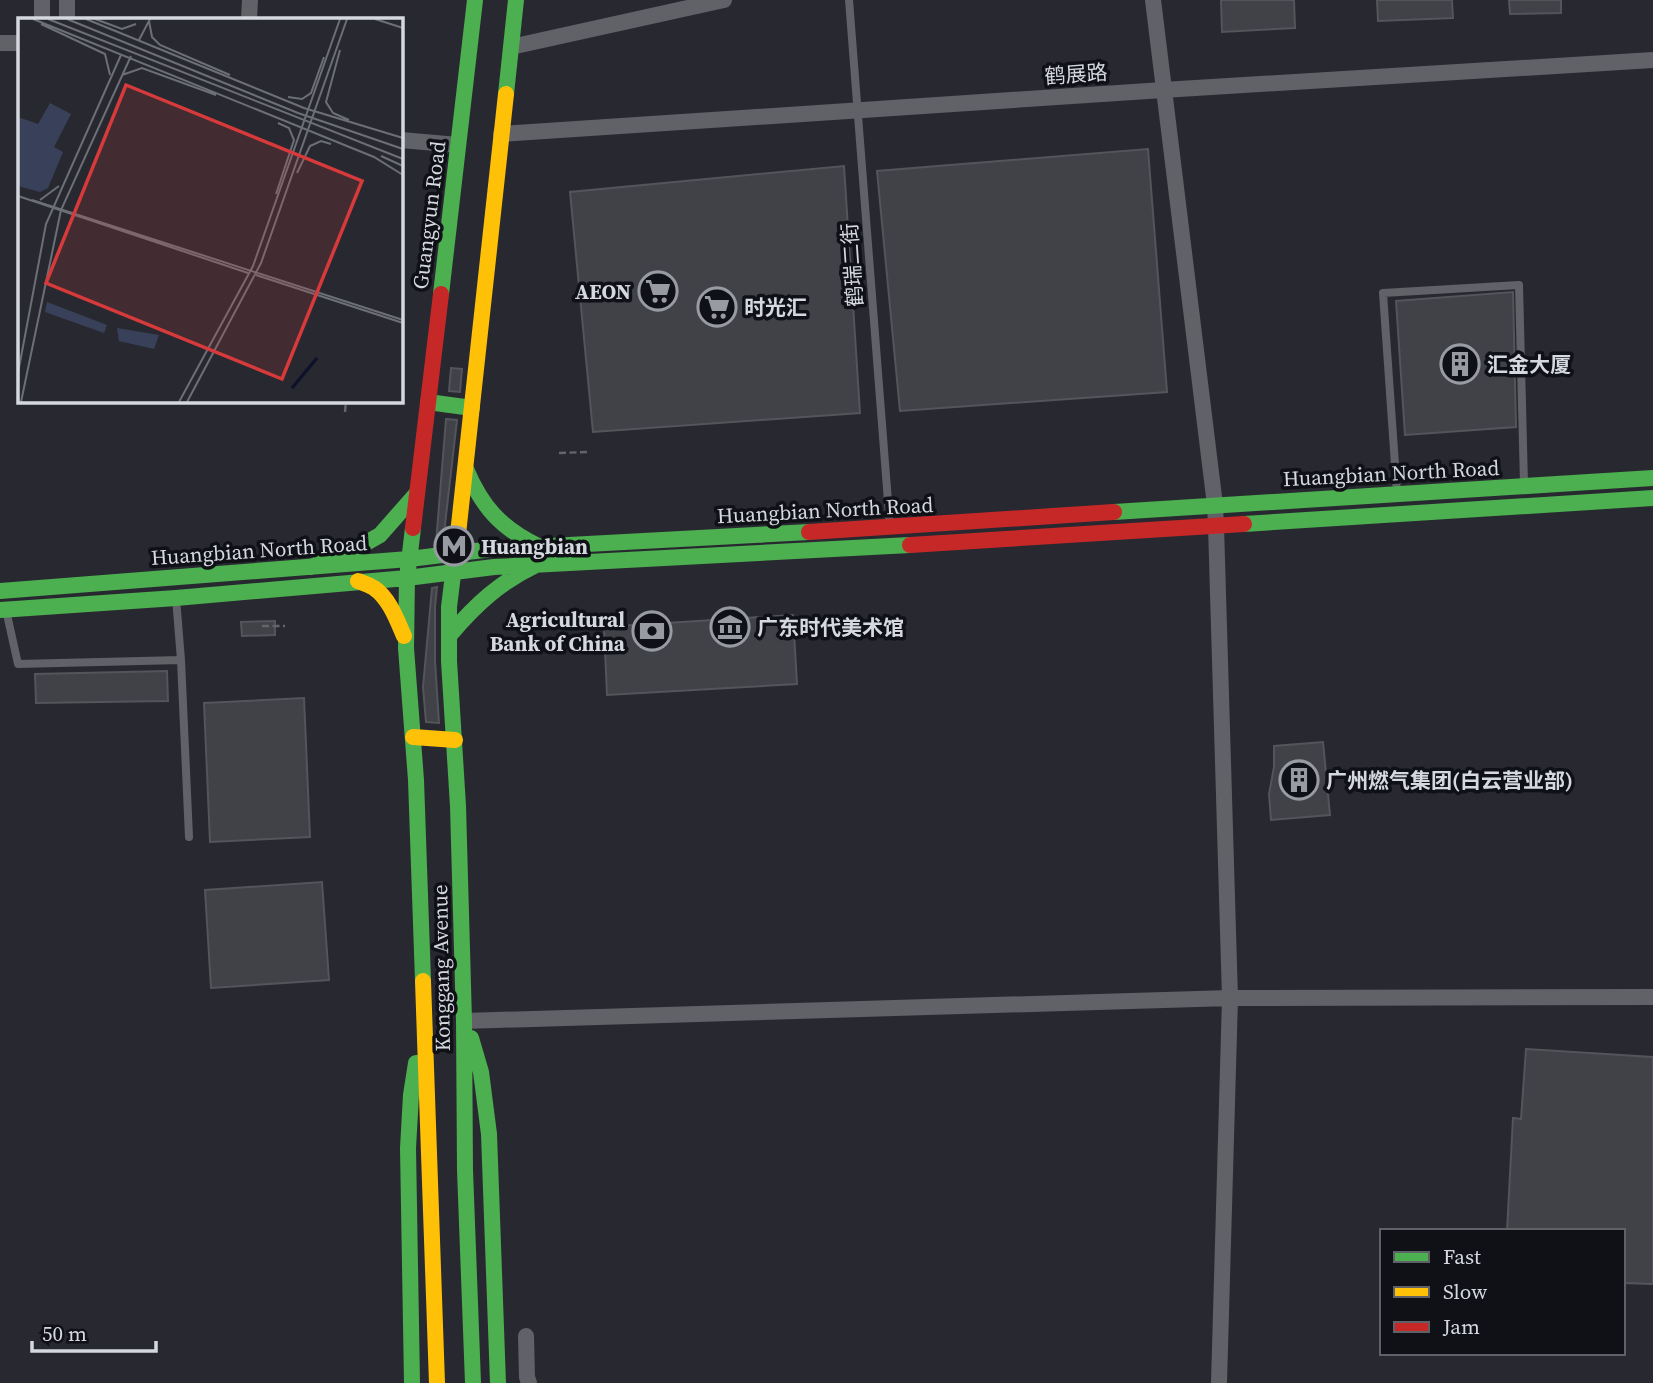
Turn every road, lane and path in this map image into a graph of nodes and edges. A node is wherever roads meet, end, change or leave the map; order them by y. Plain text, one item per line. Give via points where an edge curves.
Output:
1 (42, 0) edge
2 (67, 0) edge
3 (250, 0) edge
4 (475, 0) edge
5 (516, 0) edge
6 (724, 0) edge
7 (849, 0) edge
8 (1153, 0) edge
9 (42, 18) edge
10 (67, 18) edge
11 (249, 18) edge
12 (0, 43) edge
13 (18, 43) edge
14 (511, 47) junction
15 (1653, 60) edge
16 (1163, 90) junction
17 (858, 110) junction
18 (501, 134) junction
19 (402, 140) edge
20 (458, 145) junction
21 (346, 402) edge
22 (428, 402) junction
23 (472, 408) junction
24 (345, 412) dead end
25 (587, 452) dead end
26 (559, 453) dead end
27 (466, 469) junction
28 (1653, 478) edge
29 (1524, 486) junction
30 (416, 493) junction
31 (1397, 494) junction
32 (1653, 498) edge
33 (1215, 505) junction
34 (1525, 506) junction
35 (1085, 514) junction
36 (1398, 514) junction
37 (1216, 526) junction
38 (890, 528) junction
39 (1086, 534) junction
40 (538, 546) junction
41 (456, 553) junction
42 (408, 559) junction
43 (538, 564) junction
44 (311, 567) junction
45 (453, 572) junction
46 (407, 578) junction
47 (359, 582) junction
48 (0, 591) edge
49 (176, 598) junction
50 (3, 610) edge
51 (262, 626) dead end
52 (285, 626) dead end
53 (449, 636) junction
54 (406, 640) junction
55 (181, 660) junction
56 (413, 737) junction
57 (455, 740) junction
58 (189, 836) dead end
59 (1230, 998) junction
60 (1653, 998) edge
61 (464, 1021) junction
62 (425, 1022) junction
63 (526, 1336) dead end
64 (412, 1383) edge
65 (437, 1383) edge
66 (473, 1383) edge
67 (498, 1383) edge
68 (528, 1383) edge
69 (1219, 1383) edge

1 - 9 street
2 - 10 street
3 - 11 street
4 - 20 main road, Guangyun Road
5 - 14 main road
6 - 14 street
7 - 17 lane, 鹤瑞二街
8 - 16 street
12 - 13 street
14 - 18 main road
15 - 16 street, 鹤展路
16 - 17 street, 鹤展路
16 - 33 street
17 - 18 street, 鹤展路
17 - 38 lane, 鹤瑞二街
18 - 23 main road
19 - 20 street
20 - 22 main road, Guangyun Road
21 - 24 path
22 - 23 main road
22 - 30 main road, Guangyun Road
23 - 27 main road
25 - 26 path
27 - 40 main road via 492,512 509,529
27 - 41 main road
28 - 29 main road, Huangbian North Road
29 - 31 main road, Huangbian North Road
29 - 31 lane via 1519,285 1383,293
29 - 34 lane
30 - 42 main road, Guangyun Road
30 - 44 main road via 380,535
31 - 33 main road, Huangbian North Road
31 - 36 lane
32 - 34 main road, Huangbian North Road
33 - 35 main road, Huangbian North Road
33 - 37 street
34 - 36 main road, Huangbian North Road
35 - 38 main road, Huangbian North Road
35 - 39 street
36 - 37 main road, Huangbian North Road
37 - 39 main road, Huangbian North Road
37 - 59 street
38 - 40 main road, Huangbian North Road
39 - 43 main road, Huangbian North Road
40 - 41 main road, Huangbian North Road
41 - 42 main road, Huangbian North Road
41 - 45 main road, Konggang Avenue
42 - 44 main road, Huangbian North Road
42 - 46 main road, Guangyun Road
43 - 45 main road, Huangbian North Road
43 - 53 main road via 488,593
44 - 48 main road, Huangbian North Road
45 - 46 main road, Huangbian North Road
45 - 53 main road, Konggang Avenue
46 - 47 main road, Huangbian North Road
46 - 54 main road, Konggang Avenue
47 - 49 main road, Huangbian North Road
47 - 54 main road via 374,588 385,600
49 - 50 main road, Huangbian North Road
49 - 55 lane
50 - 55 lane via 18,664
51 - 52 path
53 - 57 main road, Konggang Avenue
54 - 56 main road, Konggang Avenue
55 - 58 lane
56 - 57 main road
56 - 62 main road, Konggang Avenue
57 - 61 main road, Konggang Avenue
59 - 60 street
59 - 61 street
59 - 69 street
61 - 66 main road, Konggang Avenue
61 - 67 main road via 481,1072 489,1134
62 - 64 main road via 409,1135
62 - 65 main road, Konggang Avenue
63 - 68 street

